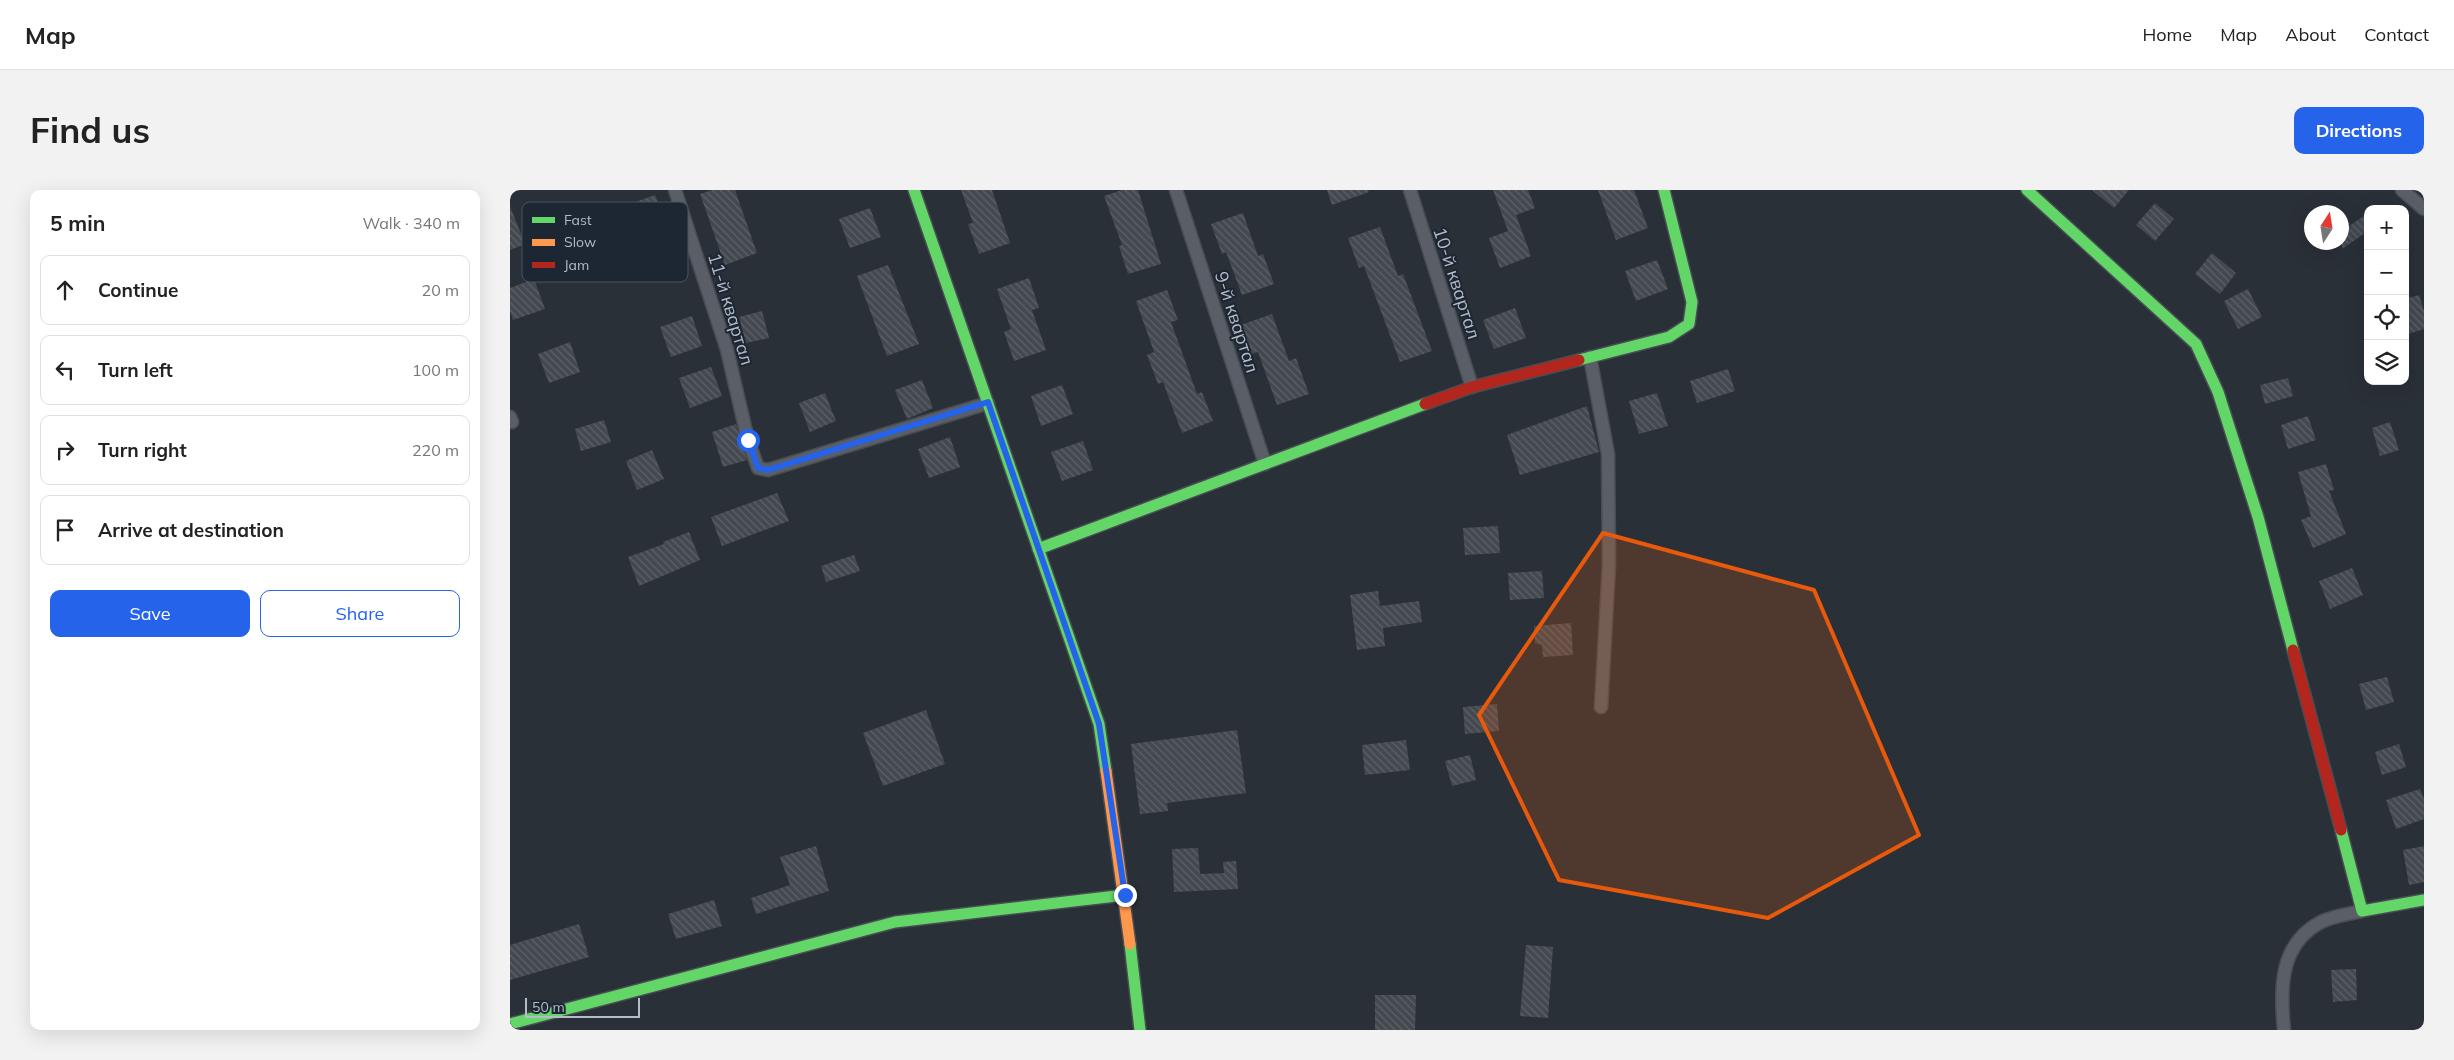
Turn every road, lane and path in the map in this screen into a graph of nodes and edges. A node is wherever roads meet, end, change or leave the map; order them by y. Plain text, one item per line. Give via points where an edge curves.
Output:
1 (675, 190) edge
2 (914, 190) edge
3 (1176, 190) edge
4 (1410, 190) edge
5 (1664, 190) edge
6 (2027, 190) edge
7 (2402, 190) edge
8 (679, 202) edge
9 (2424, 209) edge
10 (688, 230) edge
11 (1590, 357) junction
12 (1472, 387) junction
13 (988, 402) junction
14 (1265, 464) junction
15 (1038, 549) junction
16 (1601, 707) dead end
17 (1125, 895) junction
18 (2424, 900) edge
19 (2362, 911) junction
20 (510, 1024) edge
21 (1140, 1030) edge
22 (2284, 1030) edge

1 - 8 street, 11-й квартал
2 - 13 street
3 - 14 street, 9-й квартал
4 - 12 street, 10-й квартал
5 - 11 street via 1692,302 1689,324 1669,338
6 - 19 street via 2196,344 2218,392 2258,517
7 - 9 street
10 - 13 street, 11-й квартал via 727,350 748,440 758,468 768,470
11 - 12 street
11 - 16 street via 1608,454 1609,565
12 - 14 street
13 - 15 street
14 - 15 street
15 - 17 street via 1099,724
17 - 20 street via 895,922
17 - 21 street
18 - 19 street
19 - 22 street via 2322,922 2300,938 2286,960 2281,998

